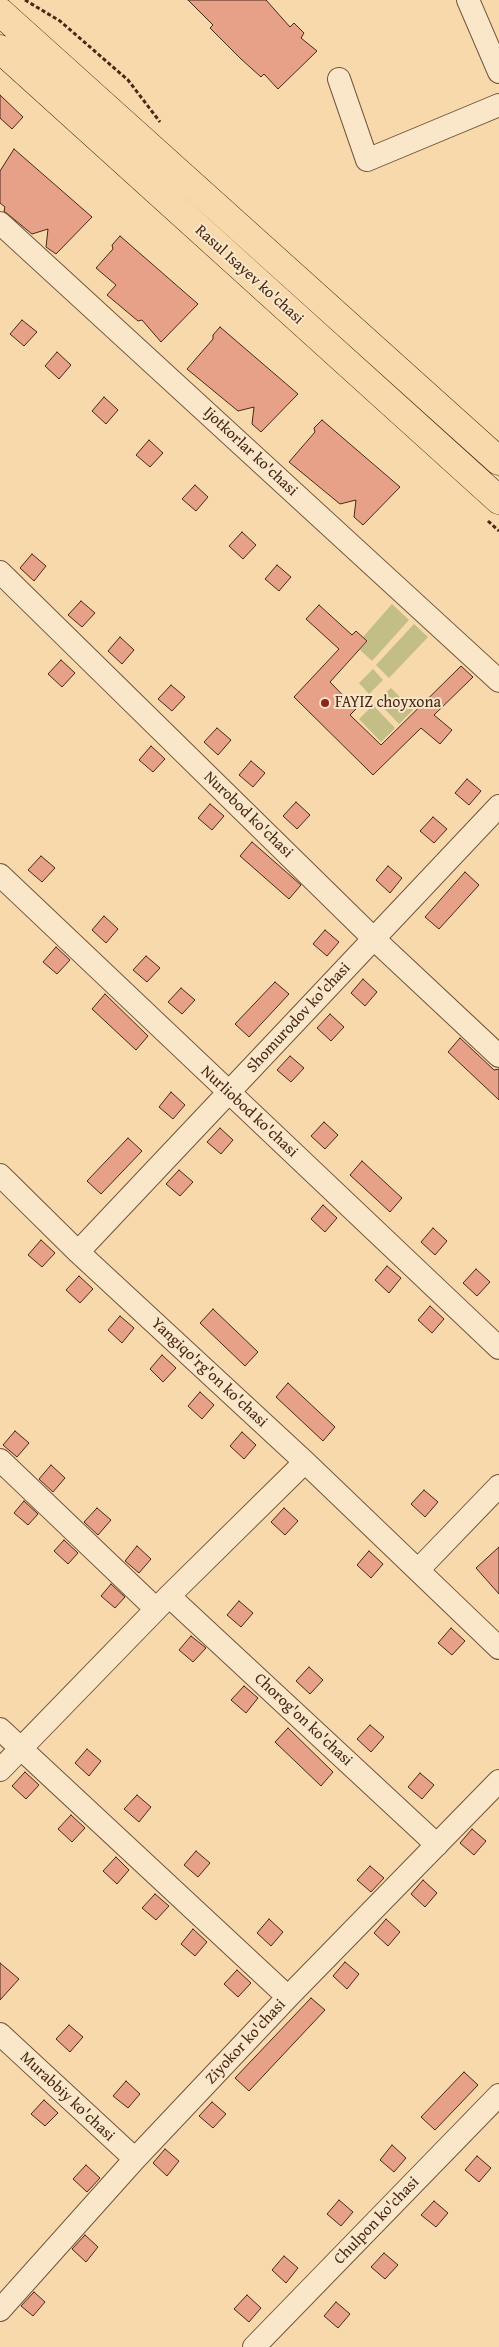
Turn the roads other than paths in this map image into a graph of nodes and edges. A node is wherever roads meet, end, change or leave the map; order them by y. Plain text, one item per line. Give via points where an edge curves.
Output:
1 (468, 0) edge
2 (0, 12) edge
3 (0, 49) edge
4 (499, 72) edge
5 (339, 78) dead end
6 (499, 104) edge
7 (0, 222) edge
8 (499, 461) edge
9 (499, 500) edge
10 (0, 572) edge
11 (499, 681) edge
12 (499, 806) edge
13 (0, 875) edge
14 (373, 938) junction
15 (499, 1056) edge
16 (229, 1093) junction
17 (0, 1175) edge
18 (78, 1252) junction
19 (499, 1348) edge
20 (0, 1460) edge
21 (305, 1462) junction
22 (499, 1486) edge
23 (418, 1570) junction
24 (163, 1602) junction
25 (499, 1648) edge
26 (0, 1729) edge
27 (21, 1749) junction
28 (0, 1770) edge
29 (499, 1781) edge
30 (437, 1845) junction
31 (288, 1998) junction
32 (0, 2034) edge
33 (499, 2095) edge
34 (135, 2159) junction
35 (0, 2310) edge
36 (254, 2347) edge

1 - 4 street
2 - 8 main road, Rasul Isayev ko'chasi
3 - 9 main road, Rasul Isayev ko'chasi
5 - 6 street via 368,160
7 - 11 street, Ijotkorlar ko'chasi
10 - 14 street, Nurobod ko'chasi
12 - 14 street, Shomurodov ko'chasi
13 - 16 street, Nurliobod ko'chasi
14 - 15 street, Nurobod ko'chasi
14 - 16 street, Shomurodov ko'chasi
16 - 18 street, Shomurodov ko'chasi
16 - 19 street, Nurliobod ko'chasi
17 - 18 street, Yangiqo'rg'on ko'chasi
18 - 21 street, Yangiqo'rg'on ko'chasi
20 - 24 street, Chorog'on ko'chasi
21 - 23 street, Yangiqo'rg'on ko'chasi
21 - 24 street
22 - 23 street
23 - 25 street, Yangiqo'rg'on ko'chasi
24 - 27 street
24 - 30 street, Chorog'on ko'chasi
26 - 27 street
27 - 28 street
27 - 31 street
29 - 30 street, Ziyokor ko'chasi
30 - 31 street, Ziyokor ko'chasi
31 - 34 street, Ziyokor ko'chasi
32 - 34 street, Murabbiy ko'chasi
33 - 36 street, Chulpon ko'chasi
34 - 35 street, Ziyokor ko'chasi

